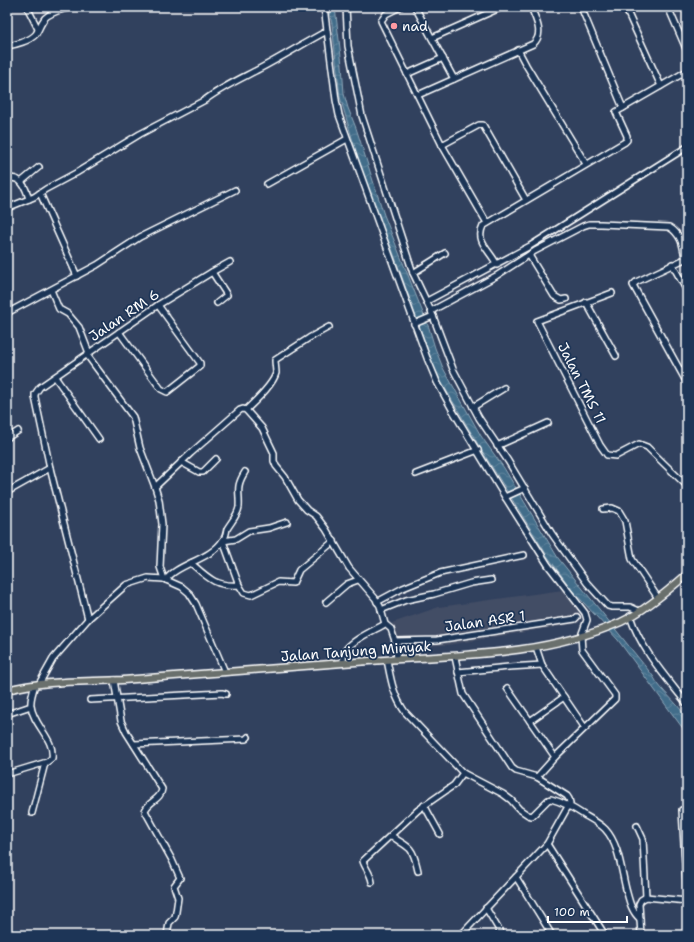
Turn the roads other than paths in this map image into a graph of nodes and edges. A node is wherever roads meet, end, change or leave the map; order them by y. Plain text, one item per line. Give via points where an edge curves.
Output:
1 (27, 7) edge
2 (71, 7) edge
3 (324, 7) edge
4 (346, 7) edge
5 (399, 7) edge
6 (415, 7) edge
7 (502, 7) edge
8 (531, 7) edge
9 (581, 7) edge
10 (625, 7) edge
11 (668, 7) edge
12 (38, 29) junction
13 (327, 31) junction
14 (432, 38) junction
15 (7, 46) edge
16 (518, 50) junction
17 (687, 51) edge
18 (443, 58) junction
19 (687, 71) edge
20 (407, 74) junction
21 (454, 79) junction
22 (661, 86) junction
23 (418, 95) junction
24 (623, 108) junction
25 (347, 139) junction
26 (442, 145) junction
27 (687, 147) edge
28 (586, 164) junction
29 (39, 167) dead end
30 (7, 180) edge
31 (21, 182) junction
32 (267, 184) dead end
33 (235, 190) dead end
34 (40, 193) junction
35 (29, 199) junction
36 (526, 200) junction
37 (7, 208) edge
38 (487, 223) junction
39 (544, 237) junction
40 (548, 244) junction
41 (445, 253) dead end
42 (528, 255) junction
43 (686, 258) edge
44 (230, 262) dead end
45 (672, 264) junction
46 (497, 265) junction
47 (212, 272) junction
48 (413, 273) junction
49 (77, 276) junction
50 (51, 290) junction
51 (687, 291) edge
52 (612, 293) dead end
53 (566, 299) dead end
54 (427, 301) junction
55 (586, 302) junction
56 (217, 303) dead end
57 (158, 305) junction
58 (7, 313) edge
59 (432, 315) junction
60 (416, 323) junction
61 (329, 328) dead end
62 (119, 332) junction
63 (88, 354) junction
64 (616, 356) dead end
65 (55, 377) junction
66 (687, 383) edge
67 (504, 388) dead end
68 (473, 407) junction
69 (246, 410) junction
70 (548, 423) dead end
71 (18, 431) dead end
72 (7, 438) edge
73 (99, 439) dead end
74 (497, 446) junction
75 (478, 450) junction
76 (216, 459) dead end
77 (181, 462) junction
78 (50, 468) junction
79 (245, 472) dead end
80 (416, 474) dead end
81 (687, 486) edge
82 (155, 487) junction
83 (524, 489) junction
84 (7, 492) edge
85 (507, 496) junction
86 (603, 509) dead end
87 (288, 522) dead end
88 (223, 541) junction
89 (334, 541) junction
90 (524, 555) dead end
91 (191, 564) junction
92 (687, 574) edge
93 (165, 580) junction
94 (358, 580) junction
95 (490, 580) dead end
96 (239, 585) junction
97 (658, 598) junction
98 (326, 602) dead end
99 (377, 602) junction
100 (381, 610) junction
101 (639, 611) junction
102 (630, 616) junction
103 (577, 617) dead end
104 (88, 619) junction
105 (386, 624) junction
106 (581, 636) junction
107 (395, 641) junction
108 (536, 648) junction
109 (455, 657) junction
110 (397, 659) junction
111 (387, 660) junction
112 (343, 664) junction
113 (542, 665) junction
114 (226, 672) junction
115 (458, 672) junction
116 (114, 680) junction
117 (37, 684) junction
118 (507, 688) dead end
119 (7, 690) edge
120 (226, 694) dead end
121 (564, 697) junction
122 (117, 698) junction
123 (90, 700) dead end
124 (687, 704) edge
125 (31, 706) junction
126 (7, 714) edge
127 (530, 721) junction
128 (584, 728) junction
129 (248, 737) dead end
130 (134, 744) junction
131 (555, 757) junction
132 (45, 763) junction
133 (463, 773) junction
134 (7, 774) edge
135 (536, 777) junction
136 (424, 806) junction
137 (569, 807) junction
138 (682, 810) dead end
139 (32, 813) dead end
140 (637, 826) dead end
141 (440, 834) dead end
142 (391, 835) junction
143 (548, 844) junction
144 (418, 871) dead end
145 (516, 877) junction
146 (372, 882) dead end
147 (646, 897) junction
148 (687, 898) edge
149 (687, 901) edge
150 (486, 908) junction
151 (640, 919) junction
152 (167, 935) edge
153 (461, 935) edge
154 (502, 935) edge
155 (552, 935) edge
156 (605, 935) edge
157 (641, 935) edge

1 - 12 street
2 - 12 street via 53,13
3 - 13 street
4 - 48 street via 348,46 362,116
5 - 20 street via 386,14 381,21
6 - 14 street
7 - 14 street
8 - 16 street via 538,28 538,37 533,44
9 - 24 street
10 - 22 street
11 - 17 street
12 - 15 street via 32,37
13 - 25 street via 336,100
13 - 34 street via 214,92 205,100 140,134
14 - 18 street
16 - 21 street
16 - 28 street
18 - 20 street
18 - 21 street
19 - 22 street
20 - 23 street
21 - 23 street
22 - 24 street
23 - 26 street
24 - 28 street via 616,112 616,115 627,140
25 - 32 street
25 - 60 street
26 - 36 street via 483,125
26 - 38 street
27 - 39 street
28 - 36 street
29 - 31 street
30 - 31 street via 16,179
31 - 35 street
33 - 49 street via 140,237
34 - 35 street
34 - 49 street
35 - 37 street
36 - 38 street
38 - 46 street via 480,233 481,240
39 - 40 street
39 - 46 street
40 - 42 street
40 - 43 street via 589,224 656,225 669,227 680,236
41 - 48 street
42 - 53 street via 554,296 561,300
42 - 59 street
43 - 45 street
44 - 47 street, Jalan RM 6
45 - 51 street
45 - 66 street via 634,283 634,288
46 - 54 street
47 - 56 street via 227,295
47 - 57 street, Jalan RM 6
48 - 54 street
49 - 50 street
50 - 58 street
50 - 63 street via 59,309 71,317 79,327
52 - 55 street
54 - 59 street
55 - 64 street
55 - 81 street, Jalan TMS 11 via 537,320 600,445 607,454 616,456 643,444
57 - 62 street, Jalan RM 6
57 - 62 street via 200,361 200,366 167,392 161,389
59 - 60 street
59 - 68 street via 453,369
60 - 75 street via 437,382
61 - 69 street via 275,360 274,378
62 - 63 street, Jalan RM 6
63 - 65 street, Jalan RM 6
63 - 82 street via 133,417 140,448
65 - 73 street
65 - 78 street, Jalan RM 6 via 36,394
67 - 68 street
68 - 74 street
69 - 77 street via 240,410
69 - 89 street via 264,433 274,453 276,466 298,500 316,516
70 - 74 street
71 - 72 street
74 - 83 street
75 - 80 street
75 - 85 street
76 - 77 street via 204,472
77 - 82 street
78 - 84 street
78 - 104 street
79 - 88 street via 239,481 239,508
82 - 93 street via 162,524 160,567
83 - 85 street
83 - 101 street via 556,540 587,583 608,606 630,606
85 - 106 street via 548,565 585,613 587,620
86 - 97 street via 612,508 619,511 625,521 632,559
87 - 88 street via 249,531 236,539
88 - 91 street via 213,551
88 - 96 street
89 - 94 street
89 - 96 street via 299,570 292,583 278,582 251,595 244,593
90 - 99 street via 440,572
91 - 93 street via 174,572
91 - 96 street via 216,583
92 - 97 main road, Jalan Tanjung Minyak
93 - 104 street via 148,578 128,583
93 - 114 street via 182,586 192,596
94 - 98 street via 347,584
94 - 99 street
95 - 100 street via 406,600
97 - 101 main road, Jalan Tanjung Minyak
99 - 100 street
100 - 105 street
101 - 102 main road, Jalan Tanjung Minyak
102 - 106 main road, Jalan Tanjung Minyak
102 - 124 street via 643,646
103 - 107 street, Jalan ASR 1 via 436,640
104 - 117 street via 53,659
105 - 107 street via 391,629
105 - 112 street via 347,648
106 - 108 main road, Jalan Tanjung Minyak
106 - 128 street via 582,650 615,695 615,699
107 - 110 street
108 - 109 main road, Jalan Tanjung Minyak
108 - 113 street
109 - 110 main road, Jalan Tanjung Minyak
109 - 115 street
110 - 111 main road, Jalan Tanjung Minyak
111 - 112 main road, Jalan Tanjung Minyak
111 - 133 street via 392,687 405,712
112 - 114 main road, Jalan Tanjung Minyak
113 - 115 street
113 - 121 street
114 - 116 main road, Jalan Tanjung Minyak
115 - 135 street via 463,694 512,768
116 - 117 main road, Jalan Tanjung Minyak
116 - 122 street
117 - 119 main road, Jalan Tanjung Minyak
117 - 125 street
118 - 127 street
120 - 122 street
121 - 127 street
121 - 128 street
122 - 123 street
122 - 130 street via 121,721
125 - 126 street
125 - 132 street via 51,748 52,758
127 - 131 street
128 - 131 street
129 - 130 street
130 - 152 street via 162,789 160,796 144,811 180,878 174,886 178,898 176,912 169,923
131 - 135 street
132 - 134 street
132 - 139 street
133 - 136 street via 454,785
133 - 137 street via 503,794 528,815 532,816 551,799
135 - 137 street via 567,796
136 - 141 street
136 - 142 street
137 - 143 street
137 - 151 street via 596,821 605,829 619,856 630,904
138 - 148 street
140 - 147 street via 643,839
142 - 144 street via 413,853
142 - 146 street via 364,861
143 - 145 street
143 - 156 street
145 - 150 street
145 - 155 street
147 - 149 street
147 - 151 street via 641,900
150 - 153 street
150 - 154 street
151 - 157 street

